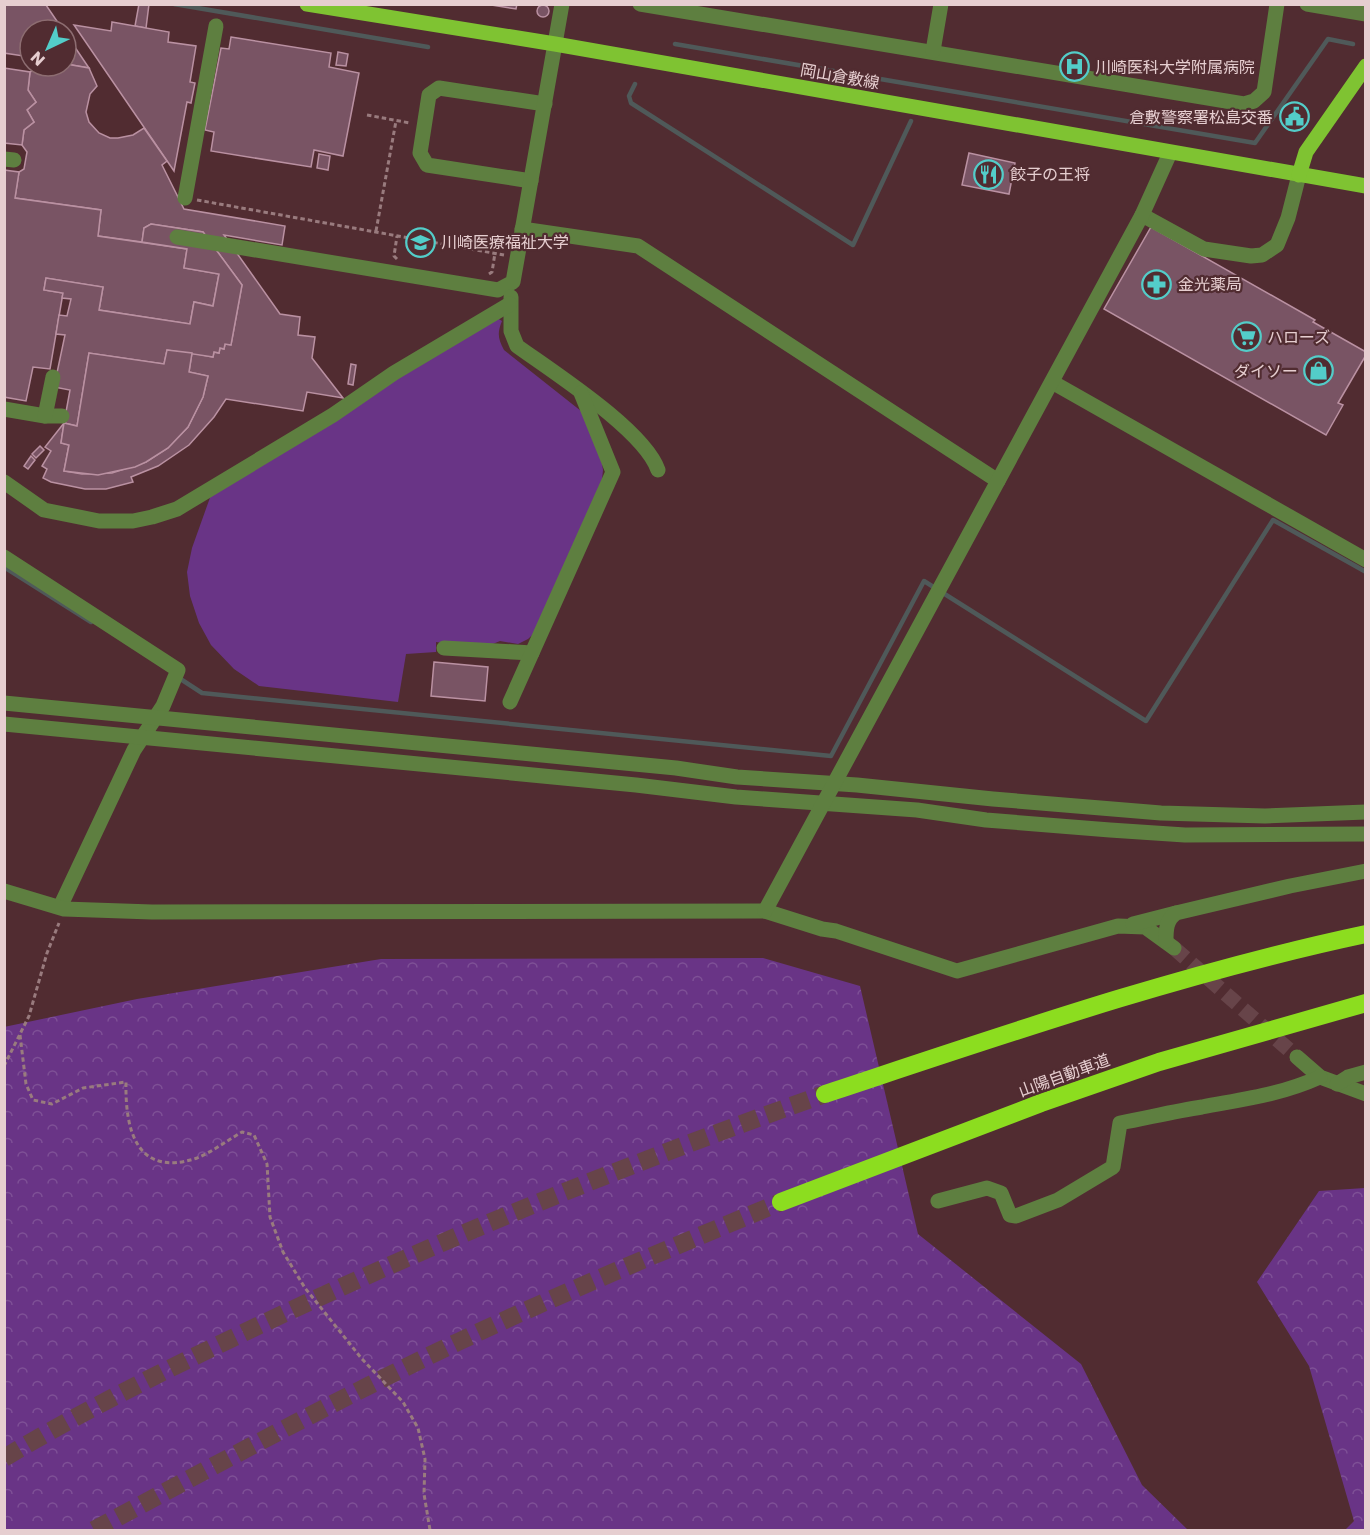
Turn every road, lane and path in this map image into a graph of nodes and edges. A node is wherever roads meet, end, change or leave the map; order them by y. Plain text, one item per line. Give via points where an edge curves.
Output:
1 (307, 4) edge
2 (562, 4) edge
3 (941, 4) edge
4 (1277, 4) edge
5 (1307, 4) edge
6 (647, 5) edge
7 (346, 8) edge
8 (697, 9) edge
9 (1365, 14) edge
10 (216, 26) dead end
11 (555, 44) junction
12 (933, 51) junction
13 (1365, 66) edge
14 (545, 104) junction
15 (367, 116) dead end
16 (396, 121) junction
17 (424, 126) junction
18 (1170, 153) junction
19 (1299, 175) junction
20 (531, 181) junction
21 (1365, 186) edge
22 (185, 198) joint
23 (1142, 215) junction
24 (522, 228) junction
25 (376, 231) junction
26 (177, 237) dead end
27 (517, 257) junction
28 (513, 282) junction
29 (510, 304) junction
30 (53, 377) dead end
31 (1052, 382) junction
32 (581, 393) junction
33 (4, 409) edge
34 (45, 416) junction
35 (62, 416) dead end
36 (658, 470) dead end
37 (998, 481) junction
38 (4, 482) edge
39 (4, 557) edge
40 (1365, 560) edge
41 (444, 648) dead end
42 (532, 653) junction
43 (510, 702) dead end
44 (4, 703) edge
45 (155, 718) junction
46 (4, 724) edge
47 (142, 737) junction
48 (834, 784) junction
49 (823, 803) junction
50 (1365, 812) edge
51 (1365, 834) edge
52 (1365, 871) edge
53 (4, 891) edge
54 (62, 908) junction
55 (765, 911) junction
56 (1176, 913) junction
57 (1130, 925) junction
58 (1365, 934) edge
59 (1365, 1002) edge
60 (20, 1035) junction
61 (1297, 1058) tunnel mouth
62 (4, 1066) edge
63 (1365, 1072) edge
64 (1320, 1077) junction
65 (1336, 1084) junction
66 (825, 1094) tunnel mouth
67 (1365, 1094) edge
68 (938, 1201) dead end
69 (781, 1202) tunnel mouth
70 (430, 1530) edge

1 - 7 main road, 岡山倉敷線
2 - 11 street
3 - 12 street
4 - 12 street via 1264,92 1244,104
5 - 9 street
6 - 8 street
7 - 11 main road, 岡山倉敷線
8 - 12 street
10 - 22 street
11 - 14 street
11 - 18 main road, 岡山倉敷線
13 - 19 main road via 1306,152
14 - 17 street via 439,88 429,95
14 - 20 street
15 - 16 path
16 - 17 path
16 - 25 path
17 - 20 street via 420,153 427,165
18 - 19 main road, 岡山倉敷線
18 - 23 street
19 - 21 main road, 岡山倉敷線
19 - 23 street via 1277,245 1262,255 1204,249
20 - 24 street
22 - 25 path
23 - 31 street
24 - 27 street
24 - 37 street via 638,246
25 - 27 path
26 - 28 street via 498,290
27 - 28 street
28 - 29 street
29 - 32 street via 511,331 518,346
29 - 38 street via 177,509 133,521 99,522 44,510
30 - 34 street
31 - 37 street
31 - 40 street
32 - 36 street via 617,420 654,458
32 - 42 street via 613,472
33 - 34 street
34 - 35 street
37 - 48 street
39 - 45 street via 178,670
41 - 42 street
42 - 43 street
44 - 45 street
45 - 47 street
45 - 48 street
46 - 47 street
47 - 49 street
47 - 54 street
48 - 49 street
48 - 50 street via 1161,813 1265,816
49 - 51 street via 1174,834
49 - 55 street
52 - 56 street
53 - 54 street
54 - 55 street via 152,912
54 - 60 path
55 - 57 street via 957,970
56 - 57 street
56 - 57 street via 1166,927 1170,945 1145,927
58 - 66 highway via 1253,961 1019,1029
59 - 69 highway, 山陽自動車道 via 1159,1062
60 - 62 path
60 - 70 path via 26,1084 33,1100 52,1104 83,1088 126,1082 132,1137 146,1155 169,1164 198,1157 242,1132 254,1135 267,1164 270,1217 283,1252 305,1288 362,1359 403,1402 418,1428 425,1459 424,1494
61 - 64 street
63 - 65 street
64 - 65 street
64 - 68 street via 1246,1101 1120,1123 1113,1167 1058,1200 1016,1216 1007,1211 1001,1193 987,1188
65 - 67 street

